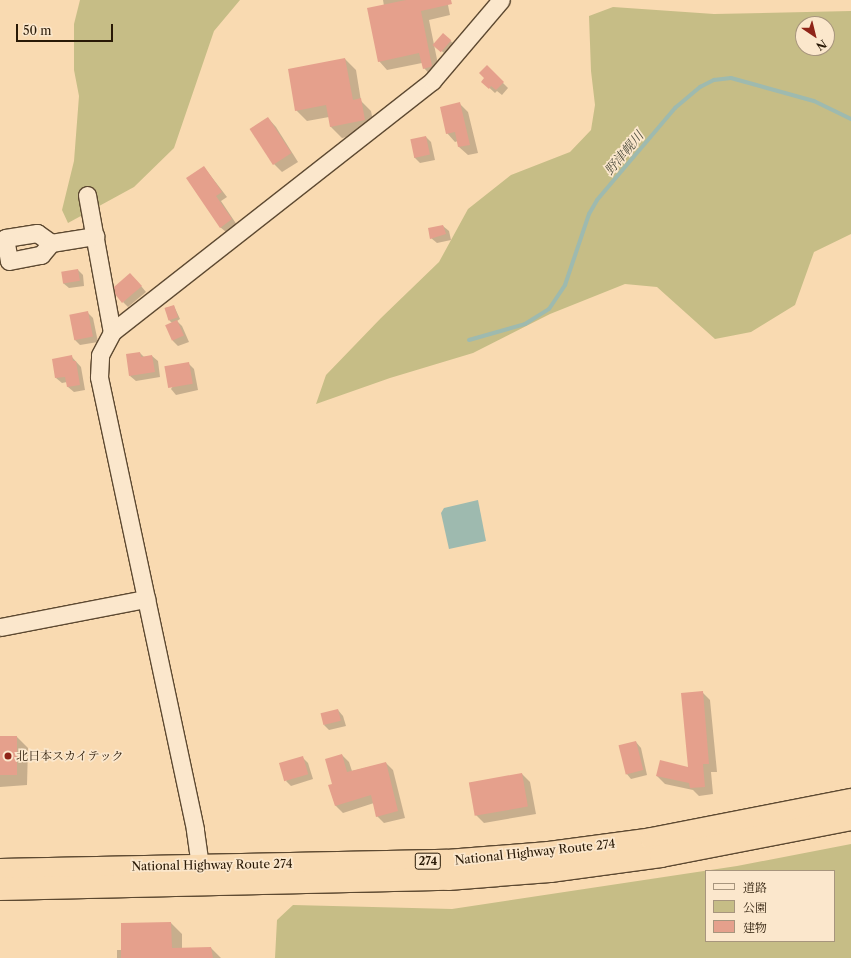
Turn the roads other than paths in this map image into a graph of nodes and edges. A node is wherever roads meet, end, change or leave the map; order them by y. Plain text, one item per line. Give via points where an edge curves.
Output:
1 (501, 0) edge
2 (87, 195) dead end
3 (94, 236) junction
4 (51, 243) dead end
5 (112, 332) junction
6 (146, 599) junction
7 (0, 626) edge
8 (851, 800) edge
9 (851, 819) edge
10 (0, 870) edge
11 (199, 875) junction
12 (0, 889) edge

1 - 5 street via 432,81
2 - 3 street
3 - 4 street
3 - 5 street
5 - 6 street via 100,355 99,376
6 - 7 street
6 - 11 street via 195,829
8 - 11 highway, National Highway Route 274 / 274 via 652,839 549,853
9 - 11 highway, National Highway Route 274 / 274 via 661,856 550,871 448,879
10 - 11 highway, National Highway Route 274 / 274
11 - 12 highway, National Highway Route 274 / 274

